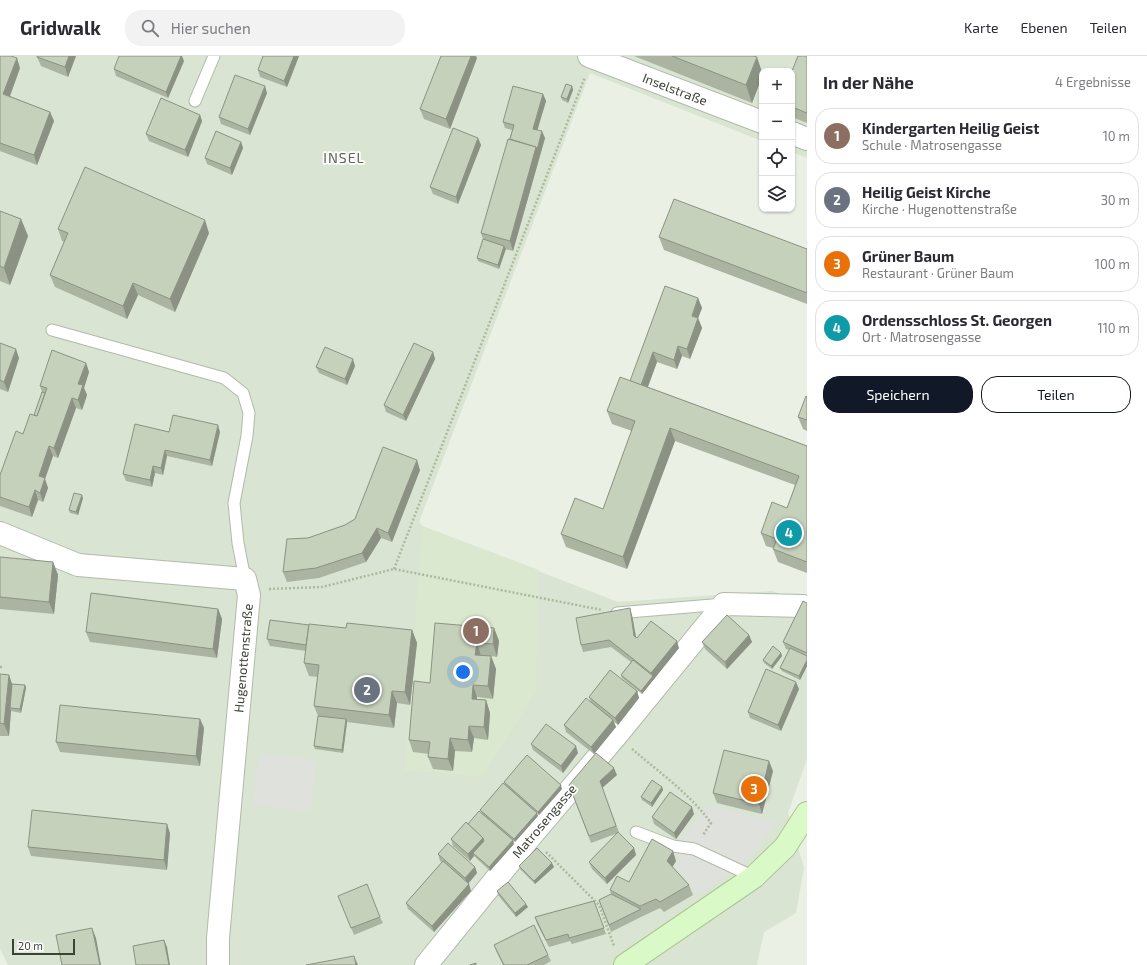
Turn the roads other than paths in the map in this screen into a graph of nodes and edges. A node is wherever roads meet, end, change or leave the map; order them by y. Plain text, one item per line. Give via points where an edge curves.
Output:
1 (214, 56) edge
2 (591, 57) edge
3 (195, 101) dead end
4 (759, 121) edge
5 (795, 134) edge
6 (807, 139) edge
7 (52, 330) dead end
8 (0, 533) edge
9 (245, 579) junction
10 (724, 604) junction
11 (807, 607) edge
12 (617, 613) edge
13 (807, 813) edge
14 (636, 832) dead end
15 (754, 877) junction
16 (621, 958) edge
17 (218, 965) edge
18 (426, 965) edge

1 - 3 lane
2 - 4 street, Inselstraße
5 - 6 street
7 - 9 lane via 224,378 243,393 249,413 234,503
8 - 9 street via 78,565
9 - 17 street, Hugenottenstraße via 249,595 218,938
10 - 11 street
10 - 12 lane
10 - 18 street, Matrosengasse
13 - 15 street via 785,847
14 - 15 lane via 674,846 694,849
15 - 16 street

